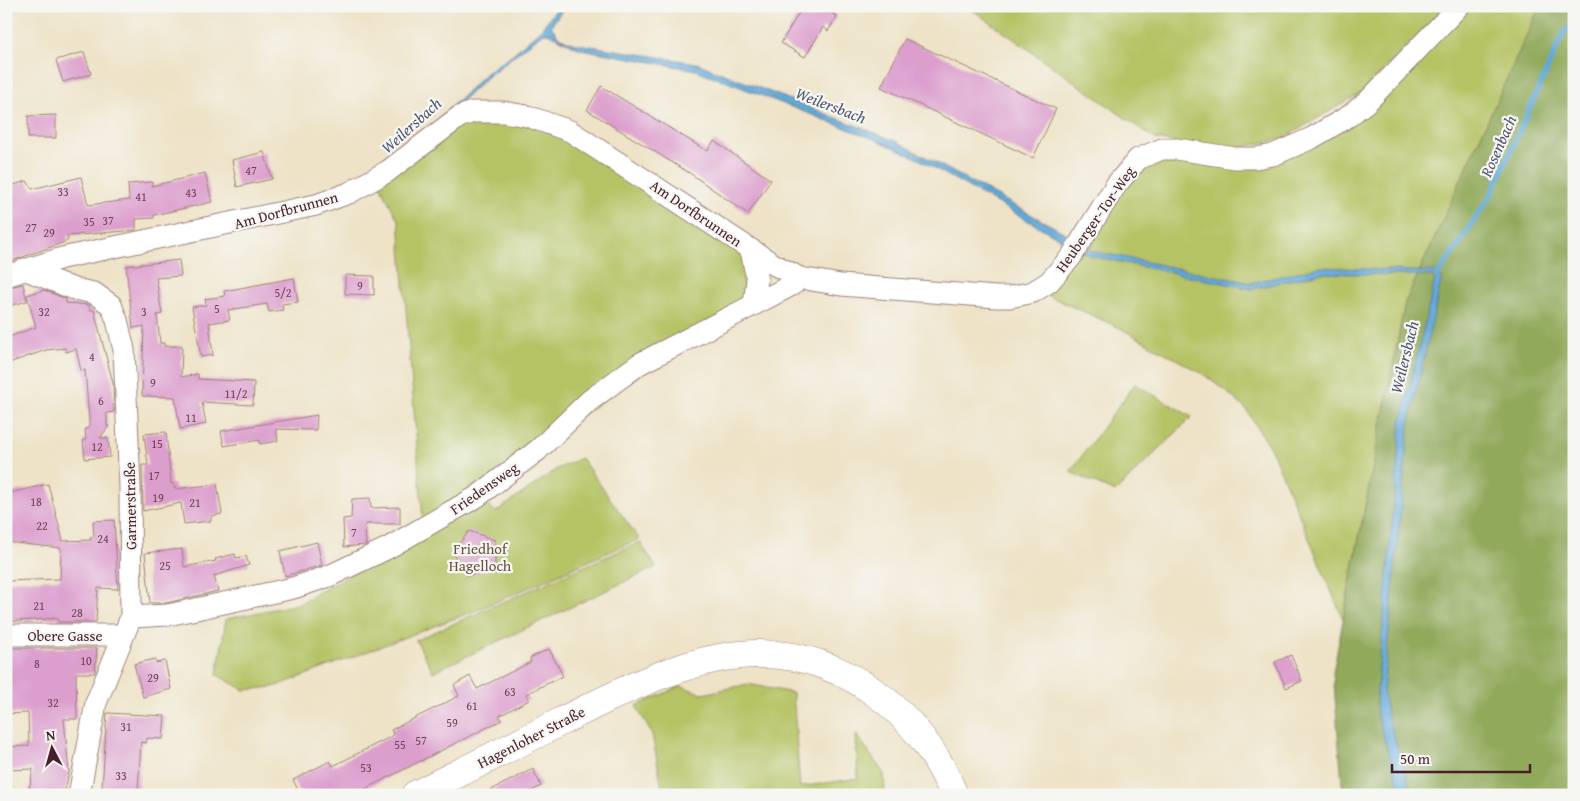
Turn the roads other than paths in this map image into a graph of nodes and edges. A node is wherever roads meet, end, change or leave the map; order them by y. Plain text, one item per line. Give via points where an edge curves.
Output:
1 (1458, 6) edge
2 (751, 250) junction
3 (15, 273) edge
4 (800, 278) junction
5 (754, 304) junction
6 (127, 626) junction
7 (6, 635) edge
8 (79, 795) edge
9 (415, 795) edge
10 (954, 795) edge

1 - 4 street, Heuberger-Tor-Weg via 1368,100 1349,116 1312,138 1273,155 1256,158 1162,149 1138,159 1116,185 1071,257 1049,282 1033,292 996,297 864,287
2 - 3 street, Am Dorfbrunnen via 570,131 526,116 474,112 447,125 372,181 316,205 177,236 112,246
2 - 4 street, Am Dorfbrunnen
2 - 5 street via 757,280
3 - 6 street, Garmerstraße via 94,293 111,305 117,320 126,373 131,534
4 - 5 street, Friedensweg
5 - 6 street, Friedensweg via 639,364 589,401 538,450 478,496 388,548 330,576 293,588
6 - 7 street, Obere Gasse
6 - 8 street, Garmerstraße via 96,703
9 - 10 street, Hagenloher Straße via 647,680 692,663 748,654 791,656 835,669 880,696 910,723 932,753

